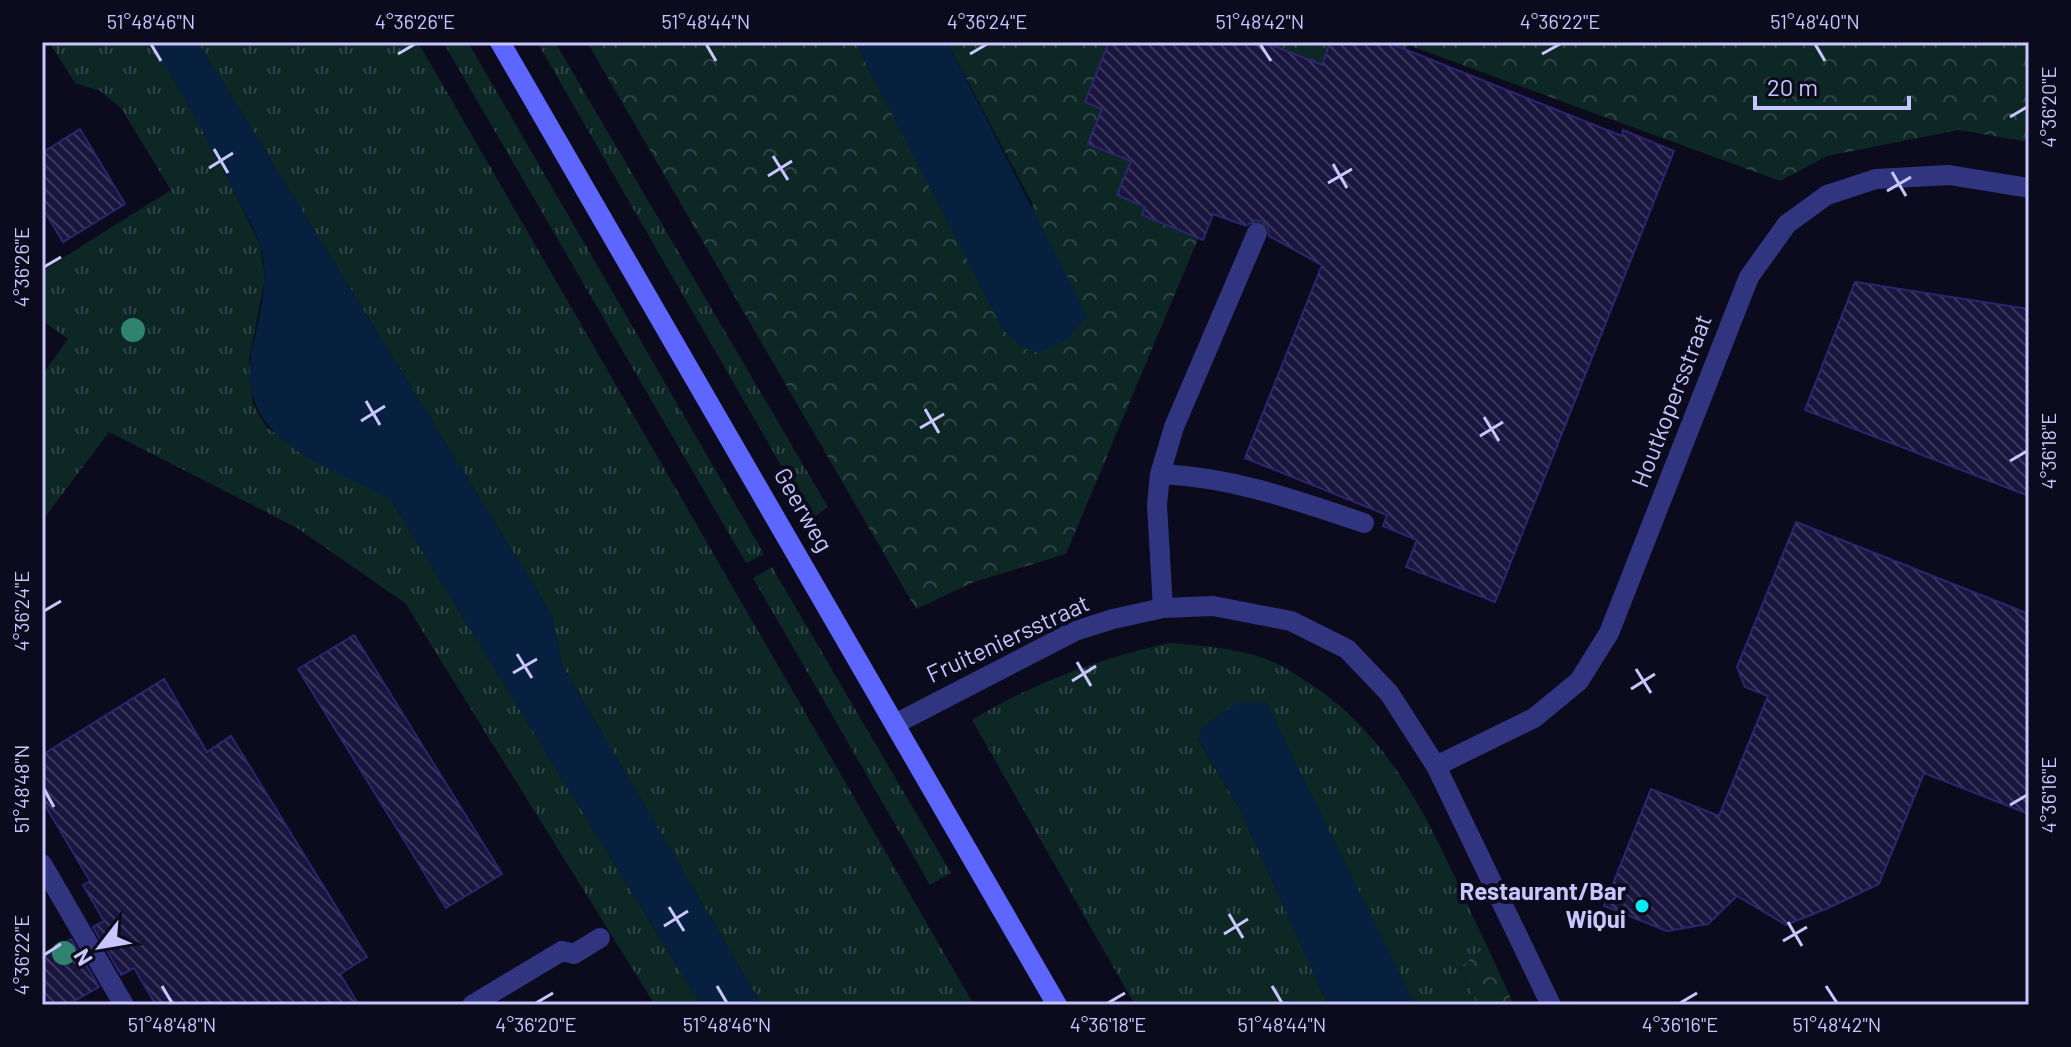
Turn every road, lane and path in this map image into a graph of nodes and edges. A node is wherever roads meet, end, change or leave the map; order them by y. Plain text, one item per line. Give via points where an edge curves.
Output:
1 (500, 42) edge
2 (2029, 188) edge
3 (1257, 233) dead end
4 (1160, 474) junction
5 (1364, 523) dead end
6 (1163, 608) junction
7 (897, 723) junction
8 (1436, 766) junction
9 (42, 864) edge
10 (600, 938) dead end
11 (124, 1005) edge
12 (472, 1005) edge
13 (1057, 1005) edge
14 (1551, 1005) edge

1 - 7 main road, Geerweg
2 - 8 street, Houtkopersstraat via 1949,175 1876,179 1827,195 1787,224 1749,277 1609,633 1579,681 1534,718
3 - 4 street via 1174,427
4 - 5 street via 1252,485
4 - 6 street
6 - 7 street, Fruiteniersstraat via 1075,631
6 - 8 street, Fruiteniersstraat via 1213,606 1291,621 1347,649 1389,693
7 - 13 main road, Geerweg
8 - 14 street, Fruiteniersstraat
9 - 11 street
10 - 12 street via 574,954 562,951

